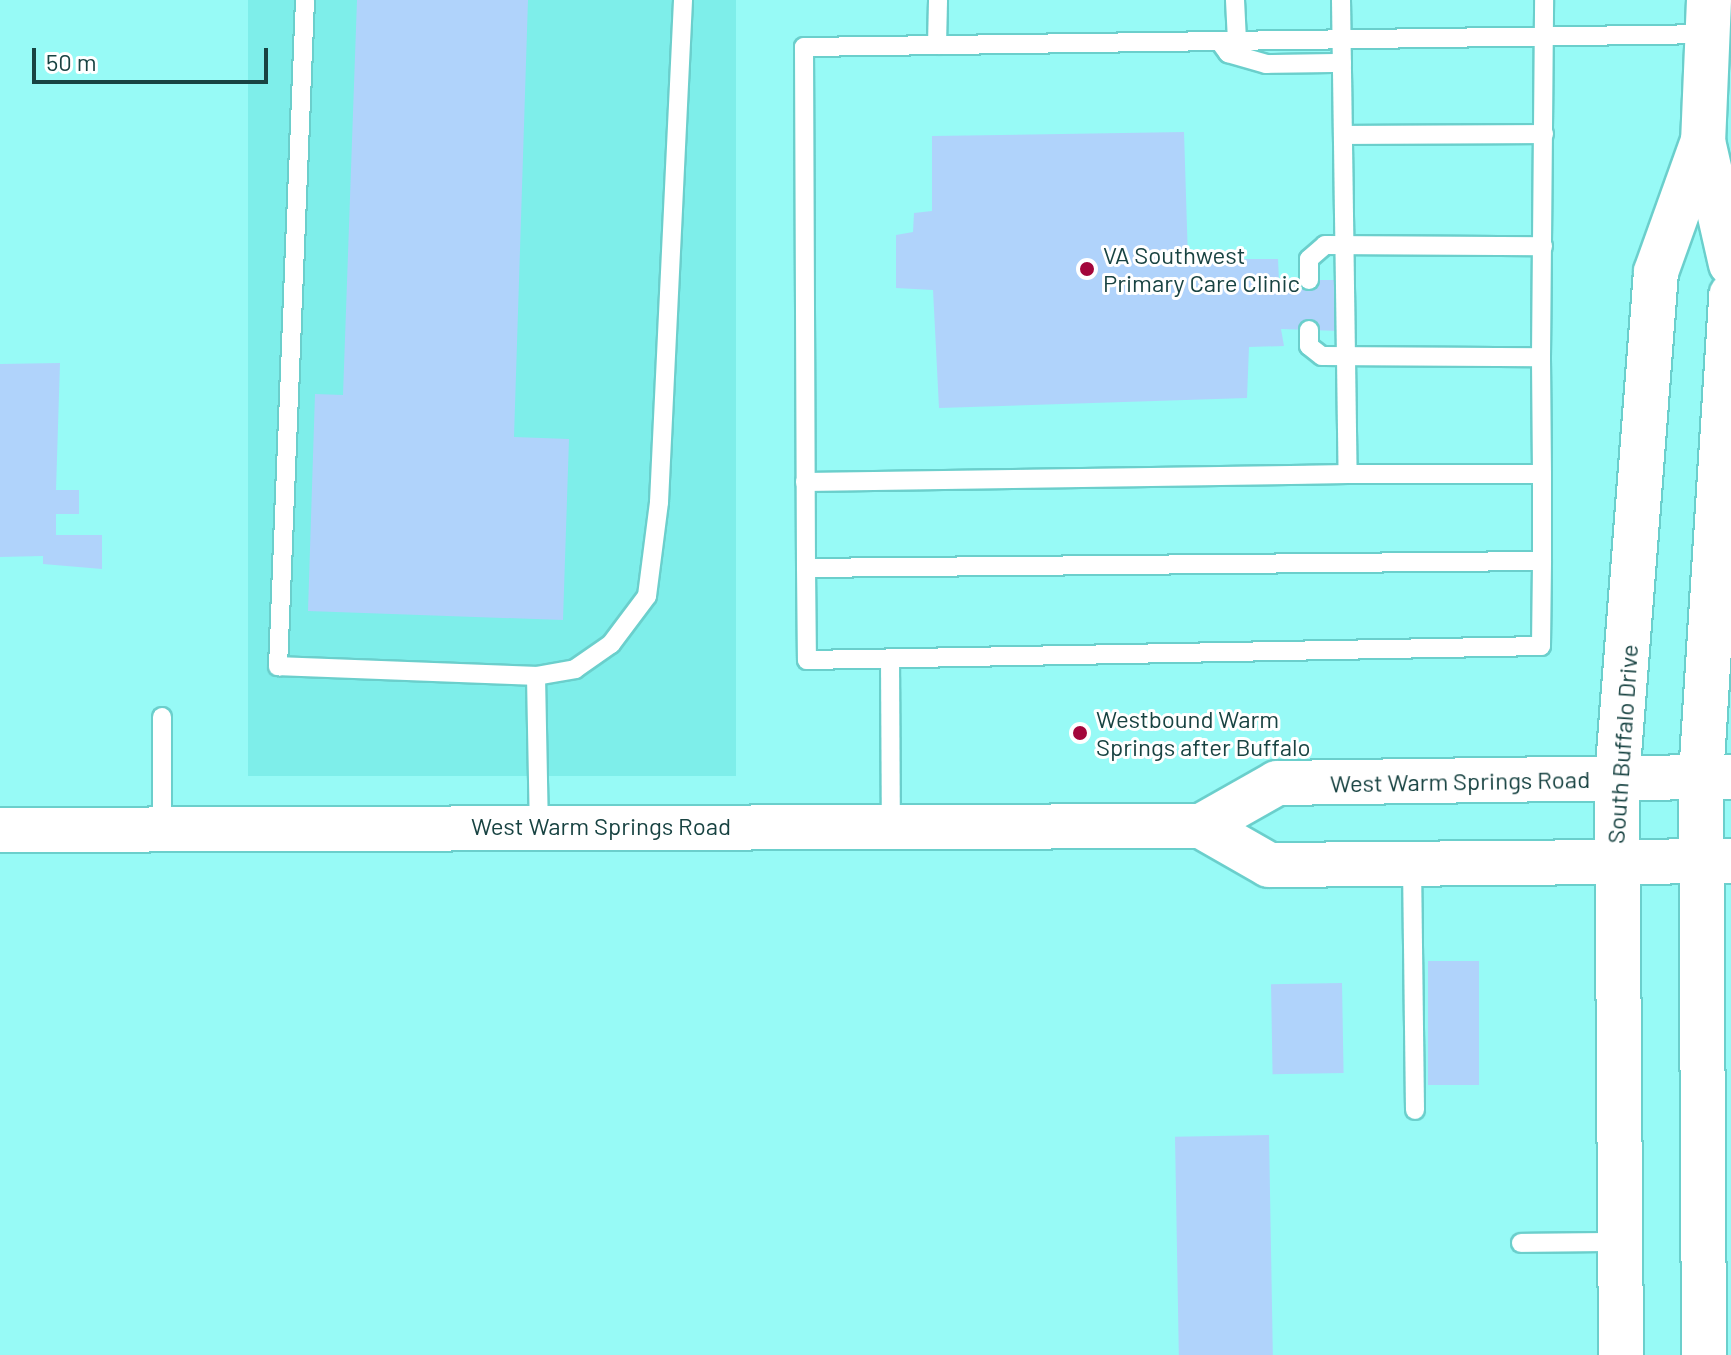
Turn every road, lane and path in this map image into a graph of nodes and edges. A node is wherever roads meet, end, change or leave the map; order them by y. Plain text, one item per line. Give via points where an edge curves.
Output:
1 (305, 0) edge
2 (683, 0) edge
3 (938, 0) edge
4 (1235, 0) edge
5 (1341, 0) edge
6 (1544, 0) edge
7 (1708, 17) edge
8 (1544, 37) junction
9 (1341, 40) junction
10 (1229, 41) junction
11 (937, 45) junction
12 (1342, 63) junction
13 (1544, 134) junction
14 (1343, 135) junction
15 (1703, 141) junction
16 (1344, 244) junction
17 (1543, 246) junction
18 (1731, 264) edge
19 (1309, 280) dead end
20 (1731, 295) edge
21 (1309, 330) dead end
22 (1345, 357) junction
23 (1541, 357) junction
24 (1348, 474) junction
25 (1542, 474) junction
26 (805, 482) junction
27 (1542, 561) junction
28 (806, 568) junction
29 (890, 659) junction
30 (536, 676) junction
31 (162, 717) dead end
32 (1716, 777) edge
33 (1617, 780) junction
34 (891, 824) junction
35 (539, 826) junction
36 (1201, 826) junction
37 (162, 828) junction
38 (0, 830) edge
39 (1615, 861) junction
40 (1716, 861) edge
41 (1412, 864) junction
42 (1415, 1110) dead end
43 (1621, 1242) junction
44 (1521, 1243) dead end
45 (1717, 1247) edge
46 (1621, 1355) edge
47 (1704, 1355) edge

1 - 30 lane via 278,666
2 - 30 lane via 659,502 647,596 611,644 575,669
3 - 11 lane
4 - 10 lane
5 - 9 lane
6 - 8 lane
7 - 8 lane
7 - 15 main road, South Buffalo Drive
8 - 9 lane
8 - 13 lane
9 - 10 lane
9 - 12 lane
10 - 11 lane
10 - 12 lane via 1228,53 1266,64
11 - 26 lane via 804,47
12 - 14 lane
13 - 14 lane
13 - 17 lane
14 - 16 lane
15 - 18 main road, South Buffalo Drive
15 - 33 main road, South Buffalo Drive via 1656,272
16 - 17 lane
16 - 19 lane via 1325,245 1309,259
16 - 22 lane
17 - 23 lane
20 - 32 main road
21 - 22 lane via 1309,346 1322,356
22 - 23 lane
22 - 24 lane
23 - 25 lane
24 - 25 lane
24 - 26 lane
25 - 27 lane
26 - 28 lane
27 - 28 lane
27 - 29 lane via 1541,646
28 - 29 lane via 807,660
29 - 34 lane
30 - 35 lane
31 - 37 lane
32 - 33 main road, West Warm Springs Road
32 - 40 main road
33 - 36 main road, West Warm Springs Road via 1277,783
33 - 39 main road, South Buffalo Drive
34 - 35 main road, West Warm Springs Road
34 - 36 main road, West Warm Springs Road
35 - 37 main road, West Warm Springs Road
36 - 41 main road, West Warm Springs Road via 1269,865
37 - 38 main road, West Warm Springs Road
39 - 40 main road, West Warm Springs Road
39 - 41 main road, West Warm Springs Road
39 - 43 main road, South Buffalo Drive
40 - 45 main road
41 - 42 lane
43 - 44 lane
43 - 46 main road, South Buffalo Drive
45 - 47 main road

